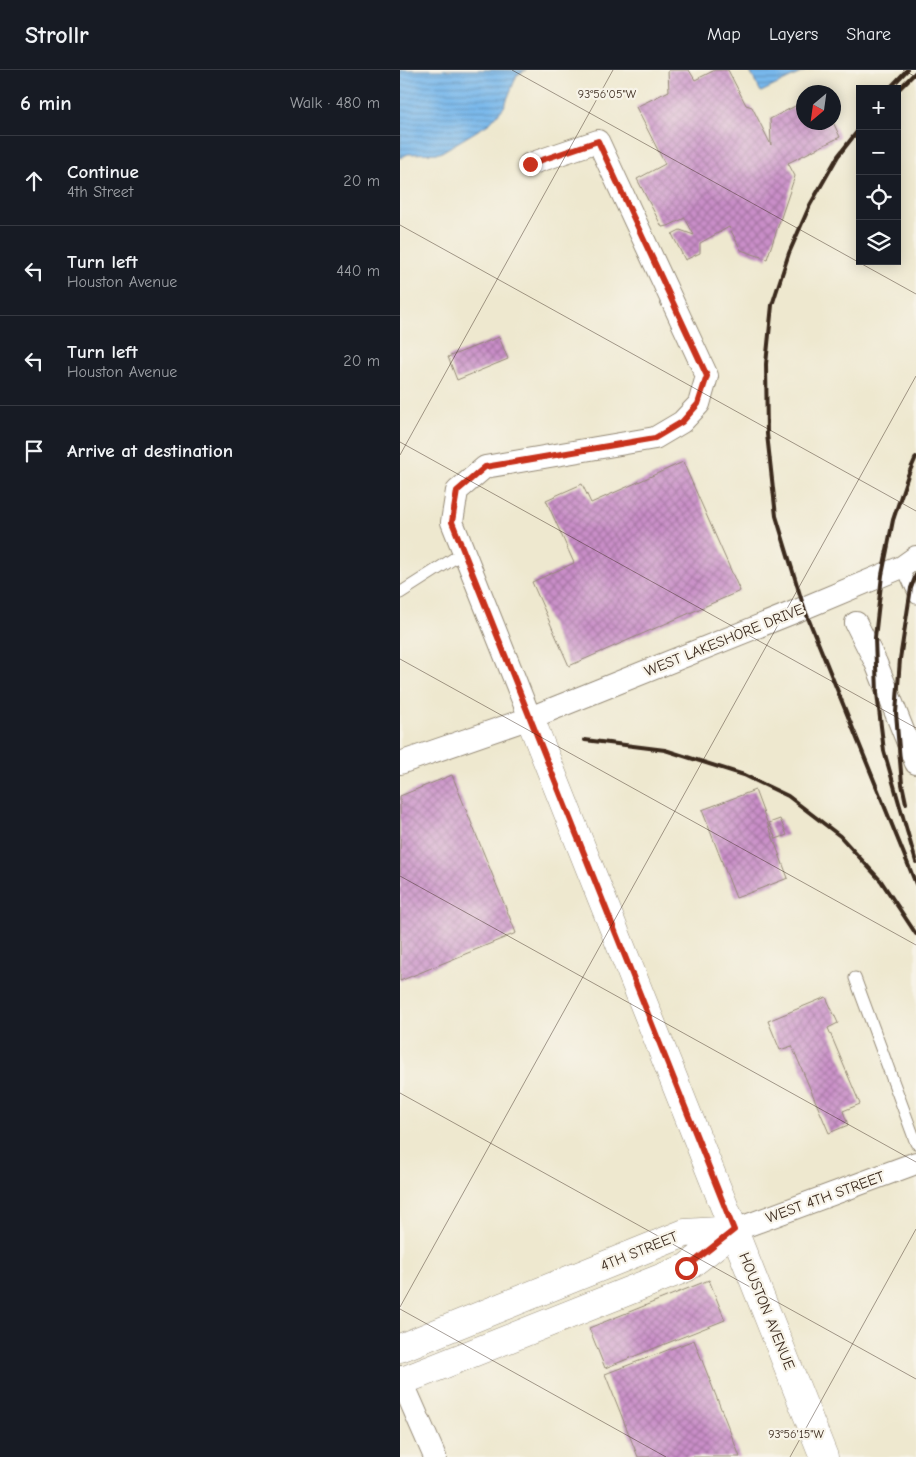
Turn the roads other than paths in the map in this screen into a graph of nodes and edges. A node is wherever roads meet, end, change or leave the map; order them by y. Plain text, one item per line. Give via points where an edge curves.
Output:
1 (530, 164) dead end
2 (464, 552) junction
3 (909, 562) edge
4 (400, 592) edge
5 (916, 598) edge
6 (856, 623) dead end
7 (530, 718) junction
8 (400, 763) edge
9 (916, 763) edge
10 (855, 978) dead end
11 (916, 1143) edge
12 (916, 1163) edge
13 (734, 1230) junction
14 (400, 1348) edge
15 (401, 1380) edge
16 (435, 1457) edge
17 (824, 1457) edge

1 - 2 street, HOUSTON AVENUE via 598,141 707,376 698,404 682,422 655,438 485,467 457,491 452,522
2 - 4 lane
2 - 7 street, HOUSTON AVENUE
3 - 5 lane
3 - 7 street, WEST LAKESHORE DRIVE via 795,612
6 - 9 street via 876,663
7 - 8 street, WEST LAKESHORE DRIVE
7 - 13 street, HOUSTON AVENUE
10 - 11 lane
12 - 13 street, WEST 4TH STREET
13 - 14 street, 4TH STREET via 685,1233
13 - 15 street, 4TH STREET via 686,1268
13 - 17 street, HOUSTON AVENUE
15 - 16 street

